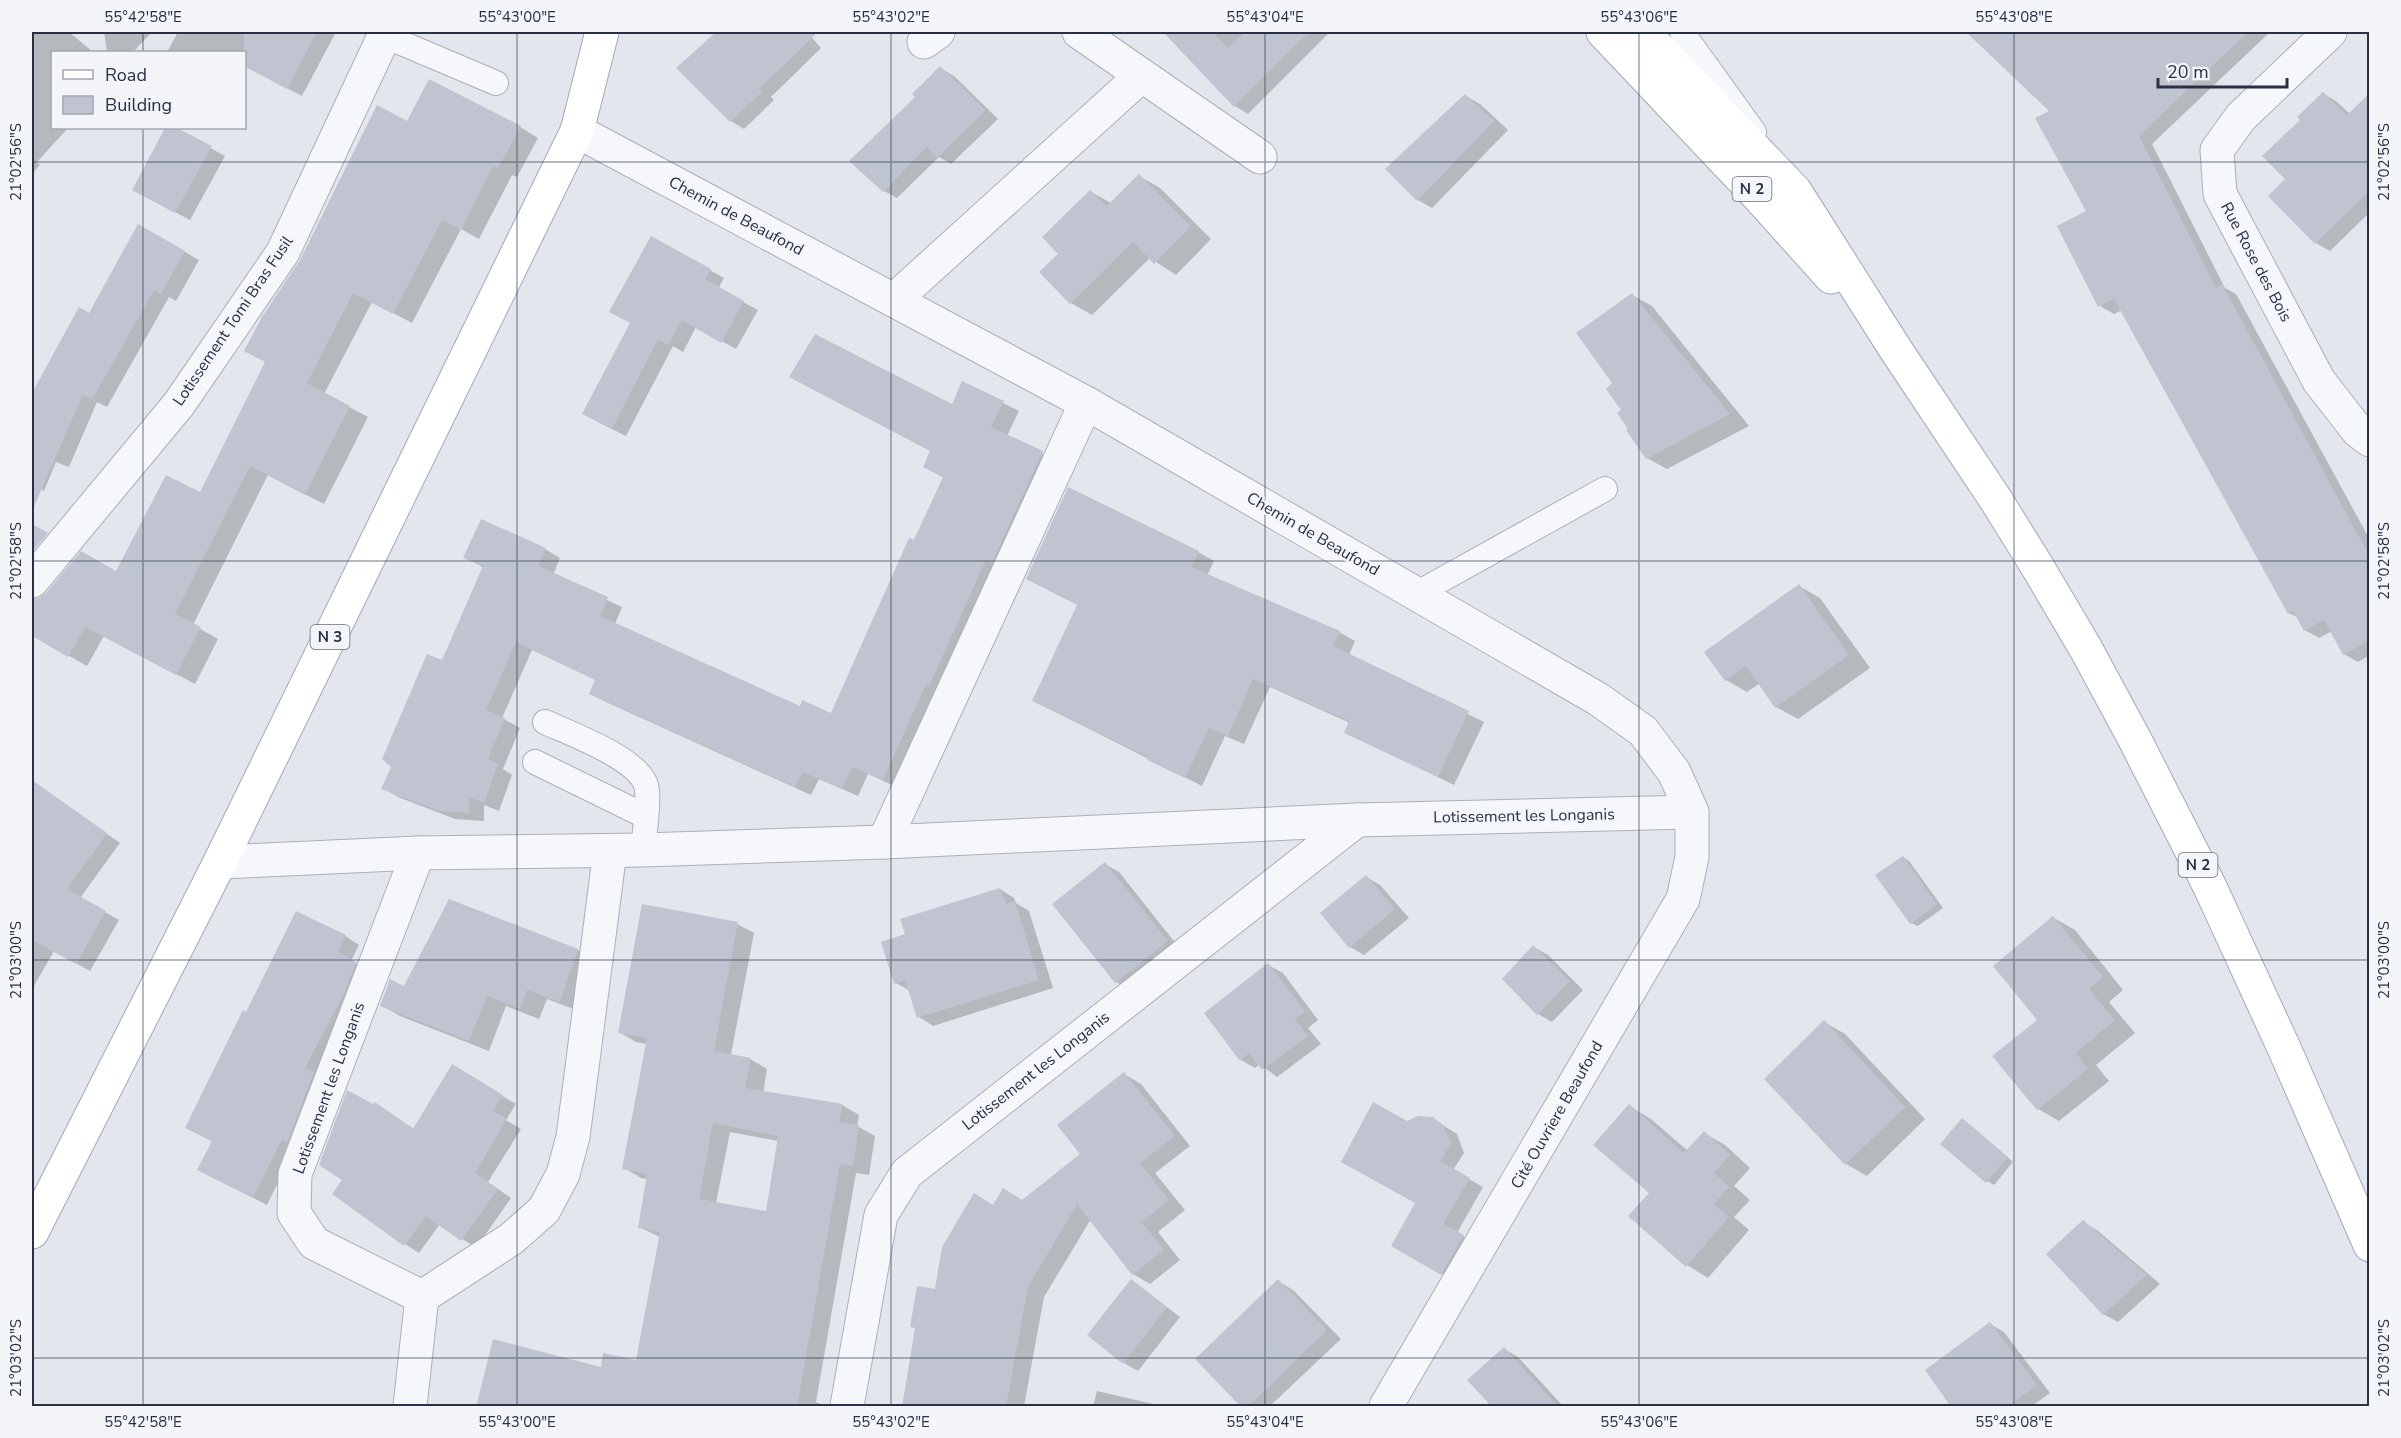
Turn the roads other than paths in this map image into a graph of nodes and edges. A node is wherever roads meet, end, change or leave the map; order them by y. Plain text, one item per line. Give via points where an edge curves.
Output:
1 (602, 32) edge
2 (1078, 32) edge
3 (1603, 32) edge
4 (1643, 32) edge
5 (1682, 32) edge
6 (2330, 32) edge
7 (385, 34) edge
8 (1141, 76) junction
9 (496, 83) dead end
10 (577, 131) junction
11 (1260, 157) dead end
12 (1795, 190) junction
13 (894, 300) junction
14 (1896, 351) junction
15 (1086, 403) junction
16 (2370, 440) edge
17 (1605, 489) dead end
18 (32, 581) edge
19 (1416, 594) junction
20 (545, 722) dead end
21 (536, 762) dead end
22 (1692, 812) junction
23 (645, 816) junction
24 (1357, 820) junction
25 (884, 842) junction
26 (643, 850) junction
27 (610, 851) junction
28 (418, 853) junction
29 (220, 862) junction
30 (32, 1232) edge
31 (2370, 1245) edge
32 (422, 1297) junction
33 (410, 1407) edge
34 (847, 1407) edge
35 (1386, 1407) edge

1 - 10 main road, N 3
2 - 8 street
3 - 14 main road, N 2 via 1760,198
4 - 12 main road, N 2
5 - 12 lane
6 - 16 street, Rue Rose des Bois via 2241,117 2217,150 2220,194 2319,381 2358,431
7 - 9 lane
7 - 18 street, Lotissement Tomi Bras Fusil via 283,252 179,404
8 - 11 street
8 - 13 street
10 - 13 street, Chemin de Beaufond
10 - 29 main road, N 3
12 - 14 main road, N 2
13 - 15 street, Chemin de Beaufond
14 - 31 main road, N 2 via 2002,510 2086,649 2134,738 2210,887
15 - 19 street, Chemin de Beaufond
15 - 25 street
17 - 19 lane
19 - 22 street, Chemin de Beaufond via 1598,699 1643,731 1674,772
20 - 23 lane via 628,762 640,773 647,787
21 - 23 lane
22 - 24 street, Lotissement les Longanis
22 - 35 street, Cité Ouvriere Beaufond via 1692,857 1683,899
23 - 26 lane
24 - 25 street, Lotissement les Longanis
24 - 34 street, Lotissement les Longanis via 907,1173 881,1215
25 - 26 street, Lotissement les Longanis
26 - 27 street, Lotissement les Longanis
27 - 28 street, Lotissement les Longanis
27 - 32 street via 573,1137 563,1174 544,1210 511,1239
28 - 29 street, Lotissement les Longanis
28 - 32 street, Lotissement les Longanis via 295,1174 294,1213 314,1243
29 - 30 main road, N 3
32 - 33 street

